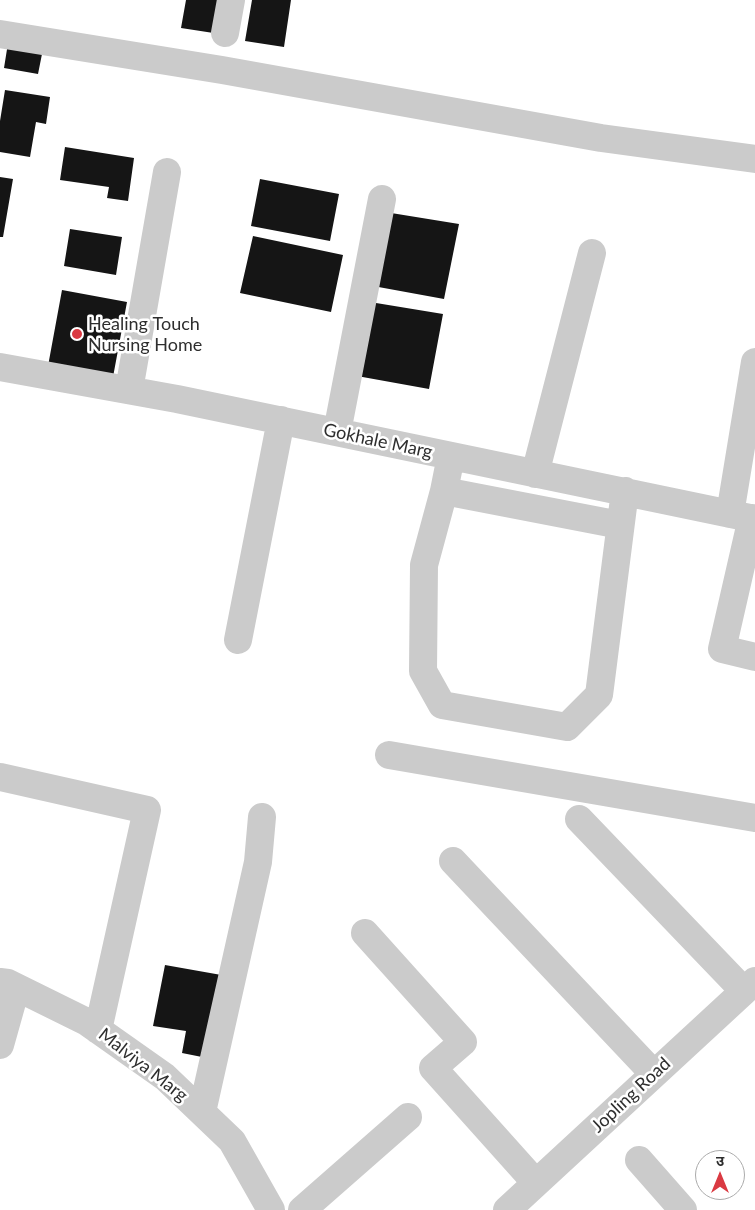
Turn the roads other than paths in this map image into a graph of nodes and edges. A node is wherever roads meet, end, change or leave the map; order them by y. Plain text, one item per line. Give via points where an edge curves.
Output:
1 (231, 0) edge
2 (225, 33) dead end
3 (0, 34) edge
4 (755, 159) edge
5 (167, 172) dead end
6 (382, 199) dead end
7 (592, 253) dead end
8 (755, 362) edge
9 (0, 367) edge
10 (128, 390) junction
11 (281, 420) junction
12 (337, 432) junction
13 (451, 456) junction
14 (535, 474) junction
15 (444, 491) junction
16 (625, 491) junction
17 (746, 517) edge
18 (620, 526) junction
19 (238, 640) dead end
20 (755, 657) edge
21 (389, 755) dead end
22 (0, 777) edge
23 (262, 817) dead end
24 (755, 818) edge
25 (579, 819) dead end
26 (452, 860) dead end
27 (365, 933) dead end
28 (8, 985) edge
29 (750, 986) edge
30 (98, 1030) junction
31 (0, 1045) edge
32 (654, 1074) junction
33 (202, 1112) junction
34 (408, 1117) dead end
35 (639, 1160) dead end
36 (536, 1183) junction
37 (271, 1210) edge
38 (302, 1210) edge
39 (507, 1210) edge
40 (682, 1210) edge

1 - 2 street
3 - 4 street via 601,138
5 - 10 street
6 - 12 street
7 - 14 street
8 - 17 street
9 - 10 street, Gokhale Marg
10 - 11 street, Gokhale Marg
11 - 12 street, Gokhale Marg
11 - 19 street
12 - 13 street, Gokhale Marg
13 - 14 street, Gokhale Marg
13 - 15 street
14 - 16 street, Gokhale Marg
15 - 18 street
15 - 18 street via 424,566 423,585 423,671 442,705 567,727 599,695
16 - 17 street, Gokhale Marg
16 - 18 street
17 - 20 street via 722,649
21 - 24 street
22 - 30 street via 147,810
23 - 33 street via 258,862
25 - 29 street
26 - 32 street
27 - 36 street via 463,1042 433,1068
28 - 30 street, Malviya Marg
28 - 31 street
29 - 32 street, Jopling Road
30 - 33 street, Malviya Marg via 165,1077
32 - 36 street, Jopling Road
33 - 37 street, Malviya Marg via 232,1141
34 - 38 street
35 - 40 street
36 - 39 street, Jopling Road

